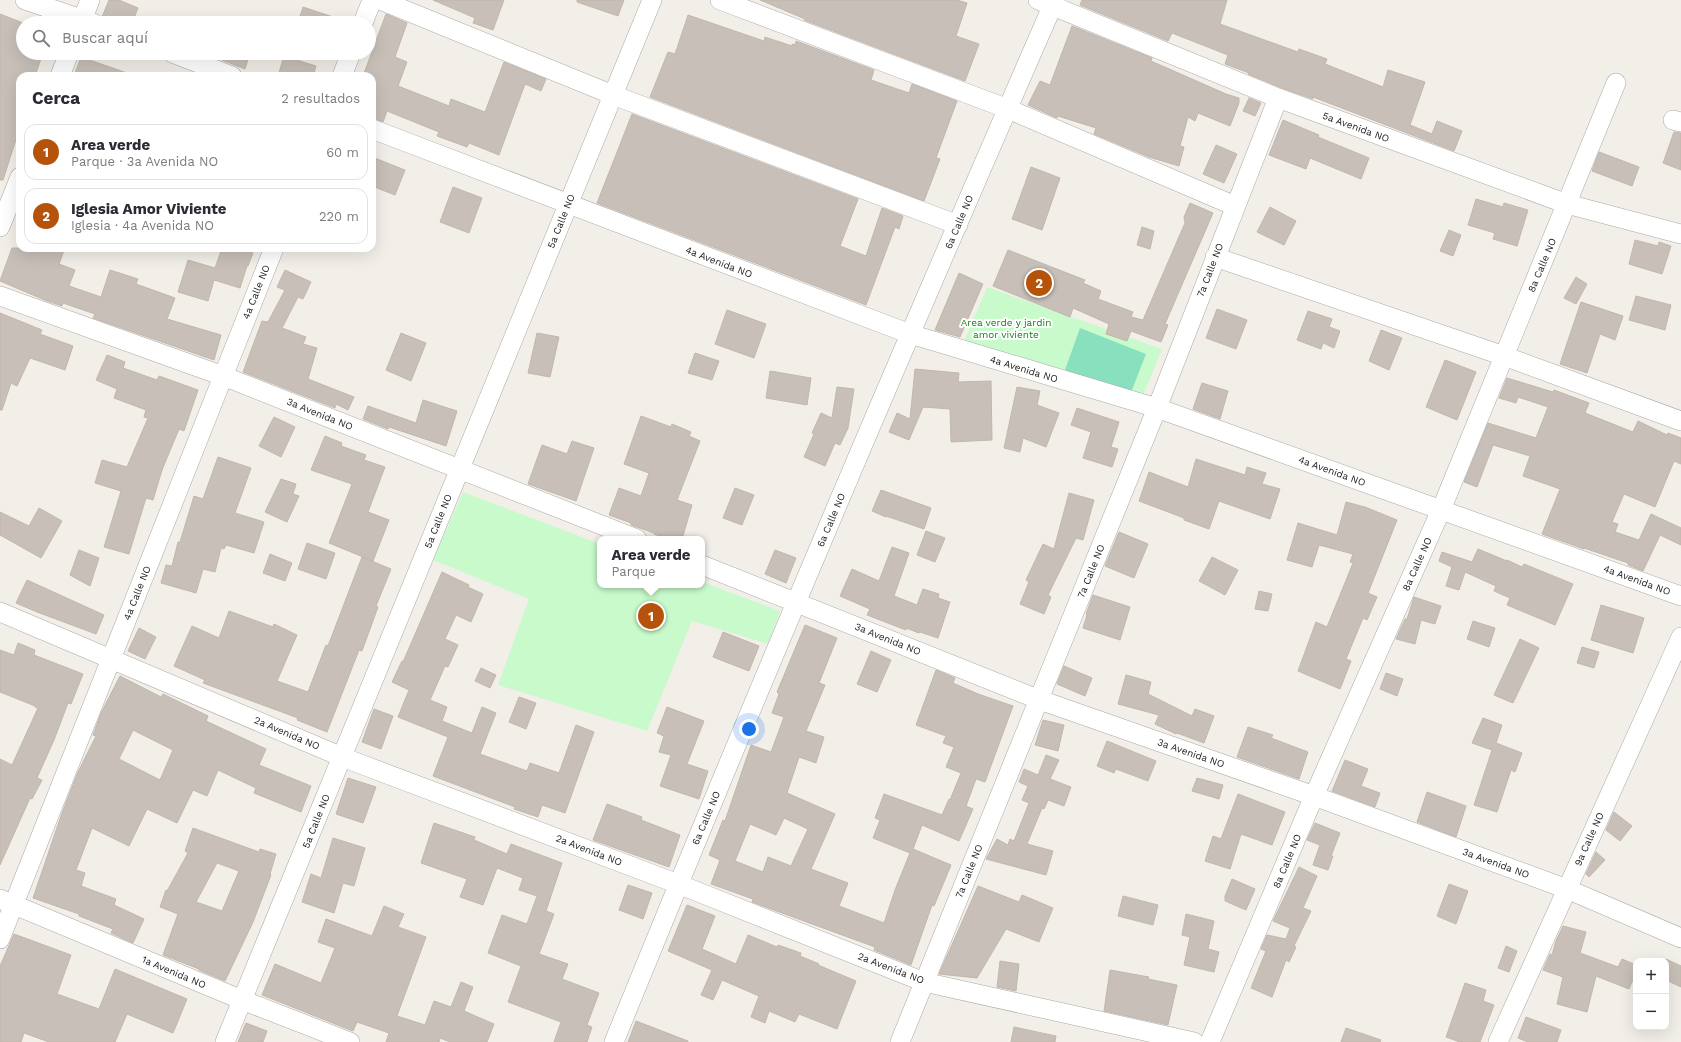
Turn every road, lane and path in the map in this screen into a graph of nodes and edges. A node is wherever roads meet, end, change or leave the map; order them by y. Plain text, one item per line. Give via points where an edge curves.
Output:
1 (24, 0) edge
2 (90, 0) edge
3 (372, 0) edge
4 (380, 0) edge
5 (652, 0) edge
6 (720, 0) edge
7 (1049, 2) edge
8 (69, 16) edge
9 (87, 16) edge
10 (366, 16) edge
11 (66, 60) edge
12 (190, 60) edge
13 (348, 60) edge
14 (62, 72) edge
15 (222, 72) edge
16 (344, 72) edge
17 (1616, 83) dead end
18 (613, 95) junction
19 (1278, 98) junction
20 (1008, 109) junction
21 (376, 131) edge
22 (16, 187) edge
23 (568, 204) junction
24 (1567, 204) junction
25 (1235, 206) junction
26 (958, 225) junction
27 (0, 227) edge
28 (1681, 234) edge
29 (272, 252) edge
30 (1215, 257) junction
31 (0, 296) edge
32 (910, 334) junction
33 (1504, 356) junction
34 (224, 376) junction
35 (1157, 408) junction
36 (1681, 421) edge
37 (460, 469) junction
38 (1441, 510) junction
39 (629, 536) edge
40 (705, 566) edge
41 (1681, 596) edge
42 (796, 602) junction
43 (0, 612) edge
44 (1681, 637) edge
45 (111, 659) junction
46 (1040, 700) junction
47 (342, 757) junction
48 (1314, 796) junction
49 (678, 884) junction
50 (1567, 889) junction
51 (7, 902) edge
52 (1681, 938) edge
53 (0, 939) edge
54 (924, 982) junction
55 (242, 1000) junction
56 (225, 1042) edge
57 (350, 1042) edge
58 (614, 1042) edge
59 (900, 1042) edge
60 (1194, 1042) edge
61 (1210, 1042) edge
62 (1498, 1042) edge

1 - 8 street
2 - 9 street
3 - 10 street
4 - 18 street
5 - 18 street, 5a Calle NO
6 - 20 street
7 - 19 street, 5a Avenida NO
7 - 20 street, 6a Calle NO
11 - 14 street
12 - 15 street
13 - 16 street
17 - 24 street, 8a Calle NO
18 - 23 street, 5a Calle NO
18 - 26 street
19 - 24 street, 5a Avenida NO
19 - 25 street, 7a Calle NO
20 - 25 street
20 - 26 street, 6a Calle NO
21 - 23 street, 4a Avenida NO
22 - 27 street
23 - 32 street, 4a Avenida NO
23 - 37 street, 5a Calle NO
24 - 28 street, 5a Avenida NO
24 - 33 street, 8a Calle NO
25 - 30 street, 7a Calle NO
26 - 32 street, 6a Calle NO
29 - 34 street, 4a Calle NO
30 - 33 street
30 - 35 street, 7a Calle NO
31 - 34 street, 3a Avenida NO
32 - 35 street, 4a Avenida NO
32 - 42 street, 6a Calle NO
33 - 36 street
33 - 38 street, 8a Calle NO
34 - 37 street, 3a Avenida NO
34 - 45 street, 4a Calle NO
35 - 38 street, 4a Avenida NO
35 - 46 street, 7a Calle NO
37 - 39 street, 3a Avenida NO
37 - 47 street, 5a Calle NO
38 - 41 street, 4a Avenida NO
38 - 48 street, 8a Calle NO
40 - 42 street, 3a Avenida NO
42 - 46 street, 3a Avenida NO
42 - 49 street, 6a Calle NO
43 - 45 street, 2a Avenida NO
44 - 50 street, 9a Calle NO
45 - 47 street, 2a Avenida NO
45 - 51 street, 4a Calle NO
46 - 48 street, 3a Avenida NO
46 - 54 street, 7a Calle NO
47 - 49 street, 2a Avenida NO
47 - 55 street, 5a Calle NO
48 - 50 street, 3a Avenida NO
48 - 61 street, 8a Calle NO
49 - 54 street, 2a Avenida NO
49 - 58 street, 6a Calle NO
50 - 52 street, 3a Avenida NO
50 - 62 street, 9a Calle NO
51 - 53 street, 4a Calle NO
51 - 55 street, 1a Avenida NO
54 - 59 street, 7a Calle NO
54 - 60 street, 2a Avenida NO
55 - 56 street, 5a Calle NO
55 - 57 street, 1a Avenida NO

